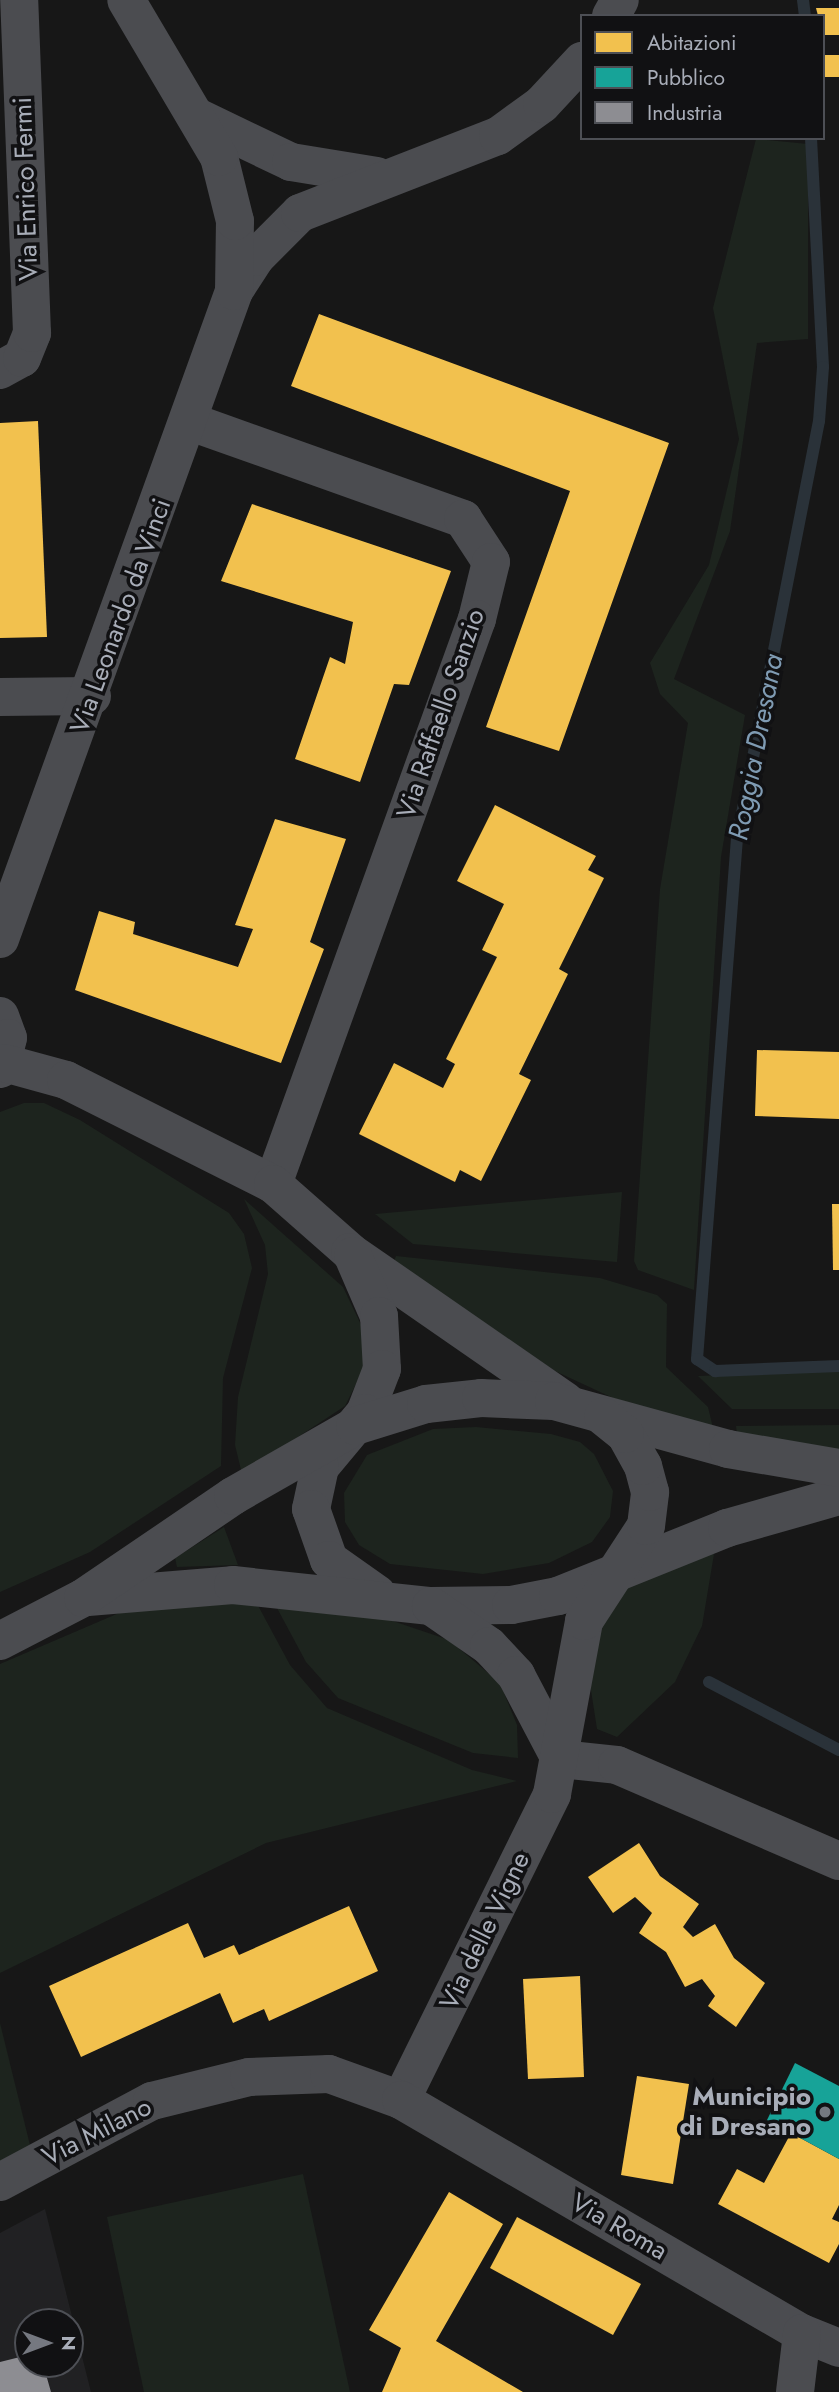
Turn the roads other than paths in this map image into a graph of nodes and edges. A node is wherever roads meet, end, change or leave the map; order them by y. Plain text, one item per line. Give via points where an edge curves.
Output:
1 (19, 0) edge
2 (126, 0) edge
3 (580, 63) edge
4 (197, 117) junction
5 (397, 178) junction
6 (234, 291) junction
7 (5, 370) edge
8 (191, 422) junction
9 (92, 696) junction
10 (0, 697) edge
11 (0, 939) edge
12 (0, 1016) edge
13 (2, 1066) edge
14 (273, 1184) junction
15 (350, 1252) junction
16 (588, 1411) junction
17 (355, 1426) junction
18 (839, 1468) edge
19 (839, 1496) edge
20 (609, 1576) junction
21 (83, 1598) junction
22 (418, 1605) junction
23 (0, 1641) edge
24 (560, 1759) junction
25 (839, 1861) edge
26 (401, 2101) junction
27 (0, 2182) edge
28 (802, 2333) junction
29 (839, 2348) edge
30 (794, 2392) edge

1 - 7 street, Via Enrico Fermi via 32,333
2 - 4 street, Via Leonardo da Vinci via 150,50
3 - 5 street via 542,104 498,136
4 - 5 street, Via Leonardo da Vinci via 291,162
4 - 6 street, Via Leonardo da Vinci via 219,157 232,201
5 - 6 street, Via Leonardo da Vinci via 300,213 256,257
6 - 8 street, Via Leonardo da Vinci
8 - 9 street, Via Leonardo da Vinci
8 - 14 street, Via Raffaello Sanzio via 463,519 491,562 477,619
9 - 10 street
9 - 11 street, Via Leonardo da Vinci
12 - 13 street via 8,1038
13 - 14 street via 66,1080
14 - 15 street
15 - 16 street
15 - 17 street via 374,1299 383,1353 379,1384
16 - 17 street via 462,1398
16 - 18 street via 729,1449
16 - 20 street, Via delle Vigne via 630,1441 650,1492 643,1534
17 - 21 street via 233,1496
17 - 22 street via 320,1467 312,1524 329,1560 351,1580
19 - 20 street via 727,1528
20 - 22 street via 511,1605
20 - 24 street, Via delle Vigne via 581,1630
21 - 22 street via 233,1585
21 - 23 street
22 - 24 street via 489,1646 516,1675
24 - 25 street via 617,1765
24 - 26 street, Via delle Vigne via 546,1811
26 - 27 street, Via Milano via 329,2074 249,2077 152,2101
26 - 28 street, Via Roma
28 - 29 street, Via Roma
28 - 30 street

